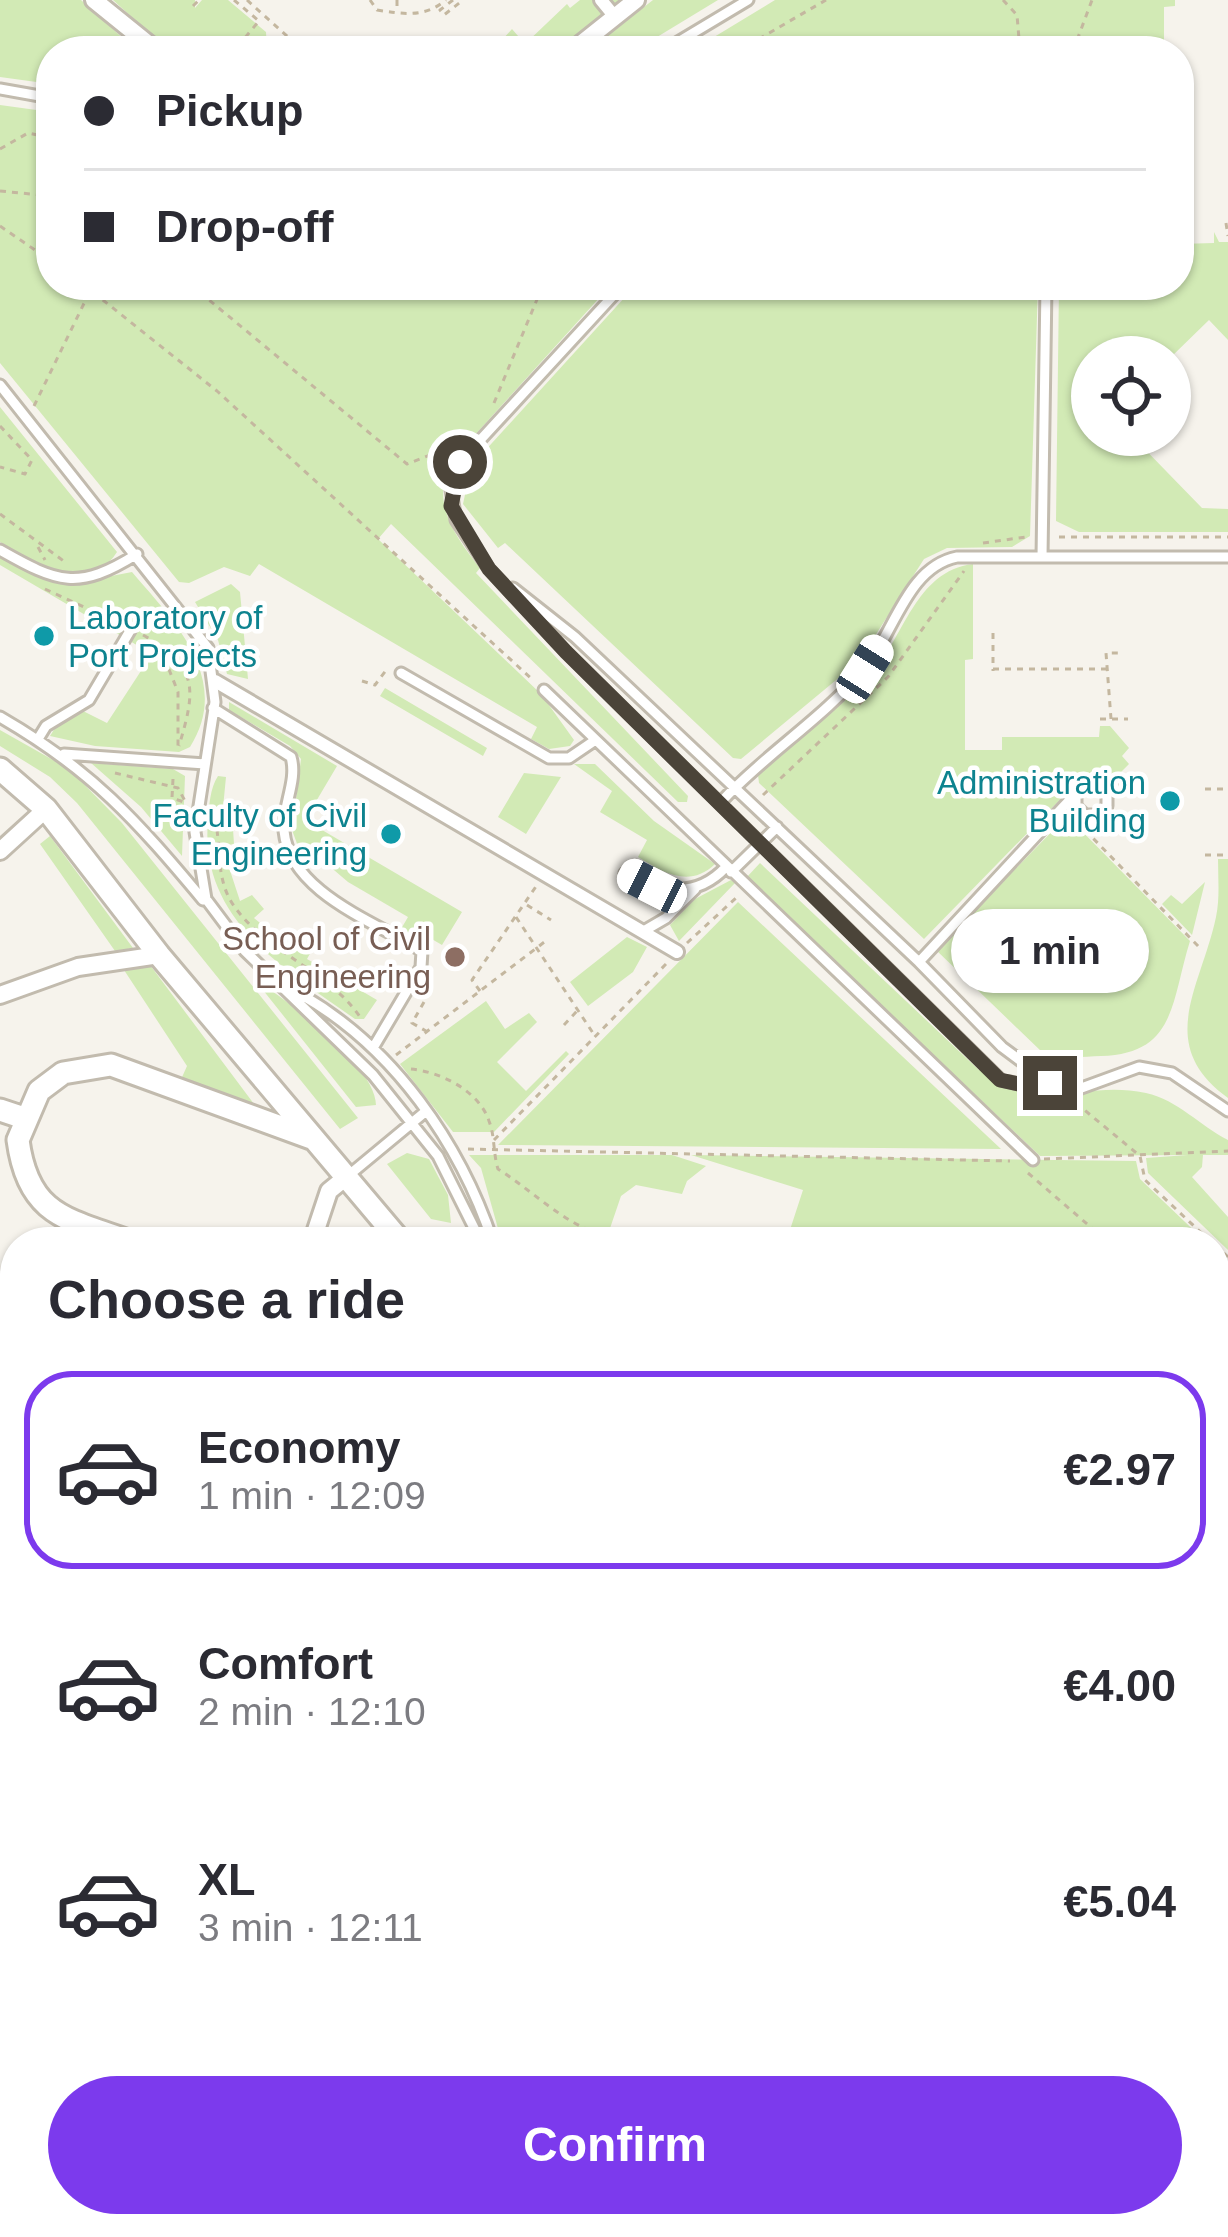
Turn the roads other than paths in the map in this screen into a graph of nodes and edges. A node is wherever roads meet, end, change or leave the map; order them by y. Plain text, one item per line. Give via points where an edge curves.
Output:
1 (94, 0) edge
2 (601, 0) edge
3 (636, 0) edge
4 (748, 0) edge
5 (615, 16) junction
6 (138, 36) edge
7 (590, 36) edge
8 (688, 36) edge
9 (0, 89) edge
10 (36, 95) edge
11 (609, 300) edge
12 (1046, 300) edge
13 (0, 385) edge
14 (0, 550) edge
15 (136, 554) junction
16 (1042, 556) junction
17 (1228, 556) edge
18 (489, 569) junction
19 (131, 629) road end
20 (401, 673) dead end
21 (215, 681) junction
22 (544, 690) road end
23 (213, 708) junction
24 (0, 717) edge
25 (38, 739) junction
26 (594, 741) junction
27 (64, 754) junction
28 (205, 764) junction
29 (0, 769) edge
30 (734, 787) junction
31 (1076, 794) dead end
32 (721, 802) junction
33 (46, 808) junction
34 (777, 827) junction
35 (762, 845) junction
36 (0, 851) edge
37 (728, 870) junction
38 (625, 873) dead end
39 (695, 889) junction
40 (212, 910) junction
41 (642, 932) junction
42 (677, 952) road end
43 (159, 955) junction
44 (919, 962) junction
45 (287, 986) junction
46 (0, 994) edge
47 (373, 1048) junction
48 (1065, 1094) junction
49 (0, 1110) edge
50 (1228, 1111) edge
51 (424, 1112) junction
52 (411, 1123) junction
53 (15, 1131) edge
54 (312, 1138) junction
55 (1033, 1160) road end
56 (345, 1178) junction
57 (75, 1227) edge
58 (317, 1227) edge
59 (387, 1227) edge
60 (474, 1227) edge
61 (487, 1227) edge

1 - 6 street
2 - 5 street
3 - 5 street
4 - 8 lane
5 - 7 street
9 - 10 lane
11 - 18 lane via 457,469 453,515
12 - 16 lane
13 - 15 lane
14 - 15 lane via 48,576 80,580
15 - 21 lane via 202,637
16 - 17 lane
16 - 30 lane via 945,559 931,568 865,669
18 - 30 lane via 575,637
18 - 32 lane
19 - 25 lane via 89,700
20 - 26 lane via 548,758 569,758
21 - 23 lane
21 - 41 street
22 - 26 lane
23 - 28 lane
23 - 47 lane via 291,757 284,832 308,879 422,951 421,967
24 - 25 lane
25 - 27 lane
26 - 37 lane
27 - 28 lane
27 - 40 lane via 131,815
28 - 40 lane via 195,848
29 - 33 street
30 - 32 lane
30 - 34 lane
31 - 44 lane
32 - 35 lane
33 - 36 street
33 - 43 street
34 - 35 lane
34 - 44 lane
35 - 37 lane
35 - 48 lane via 1000,1080
37 - 39 lane
37 - 55 lane
38 - 39 lane via 652,886
39 - 41 lane
40 - 45 lane
41 - 42 street
43 - 46 street via 78,967
43 - 54 street
44 - 48 lane via 1001,1048
45 - 47 lane
45 - 52 lane
47 - 51 lane
48 - 50 lane via 1139,1066 1172,1073
49 - 53 street
51 - 52 lane
51 - 61 lane via 457,1155
52 - 56 lane
52 - 60 lane via 438,1156
53 - 54 street via 39,1091 63,1073 111,1065
53 - 57 street via 37,1201
54 - 56 street
56 - 58 street via 328,1191
56 - 59 street

